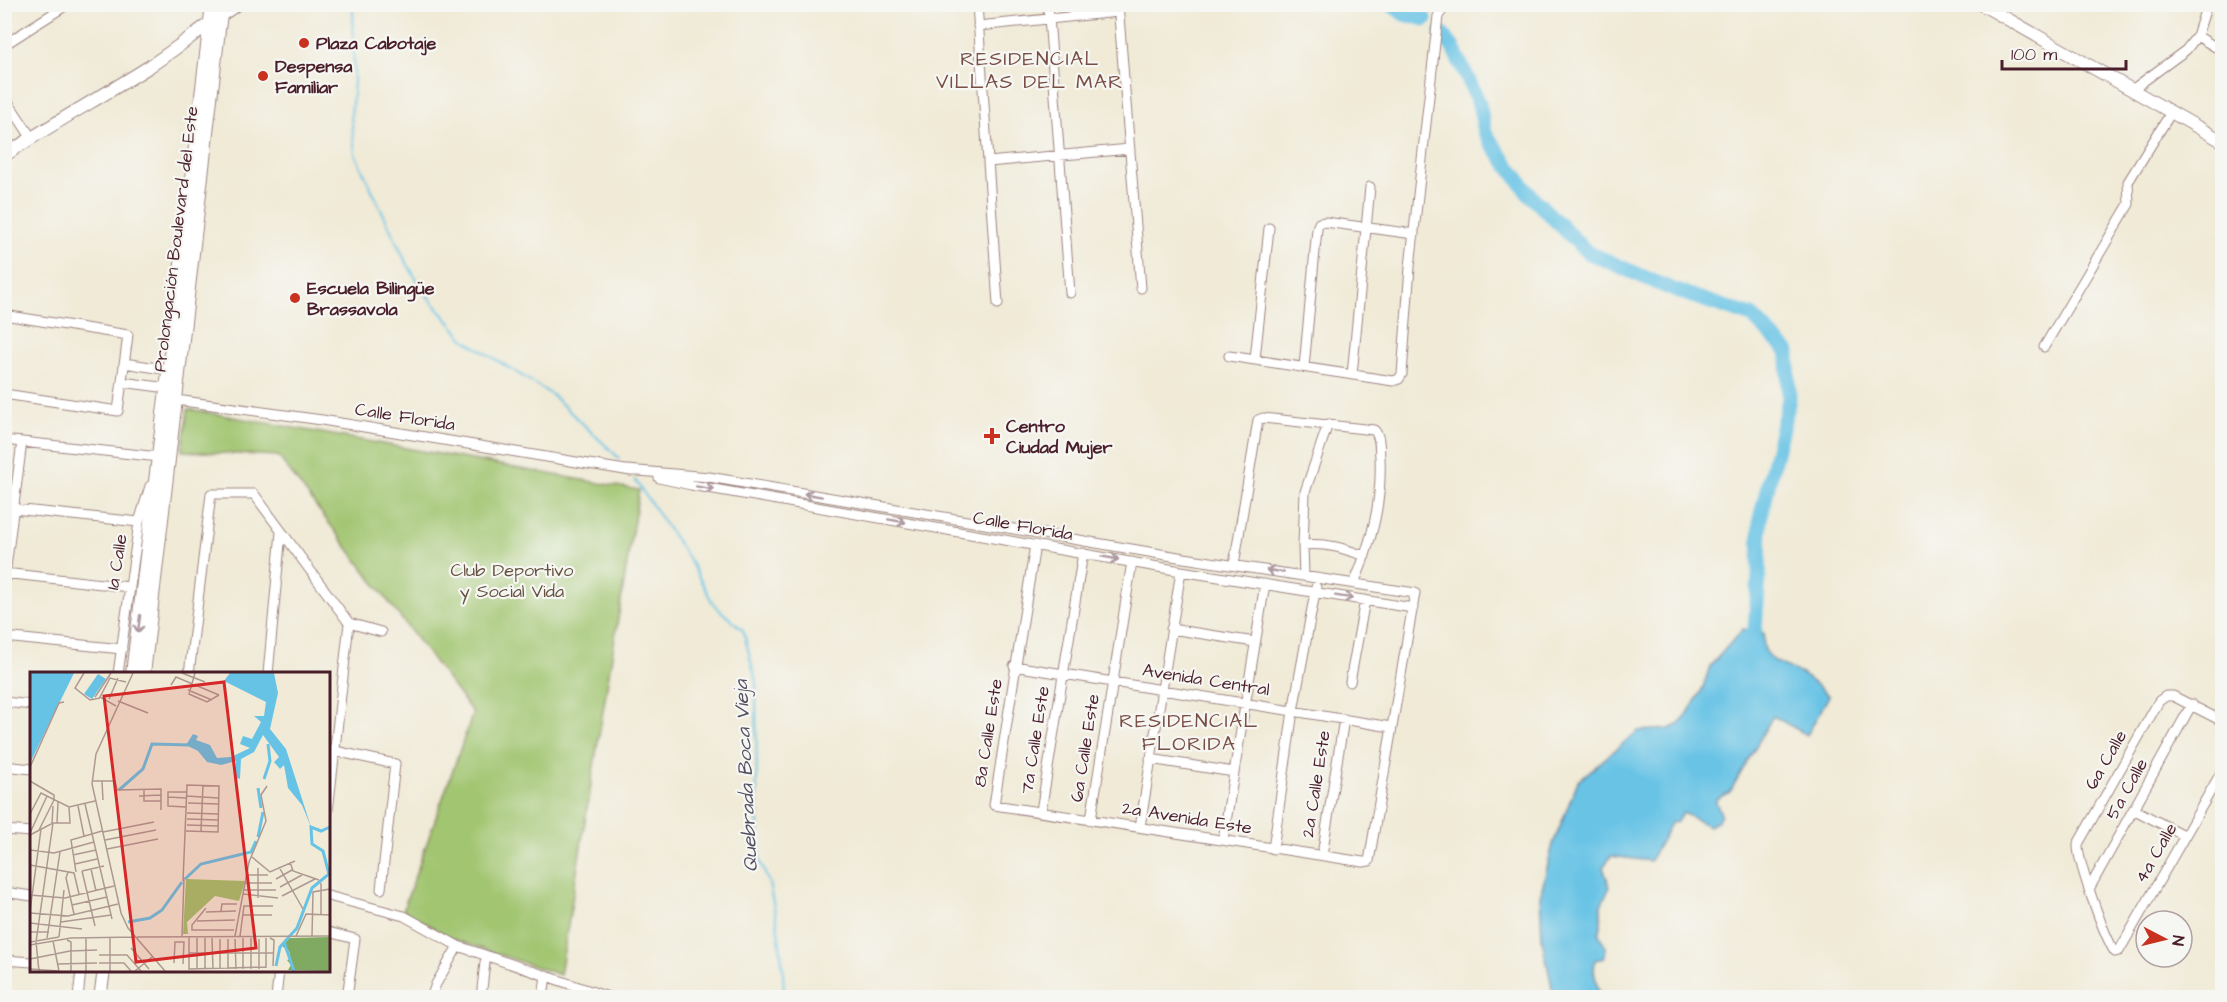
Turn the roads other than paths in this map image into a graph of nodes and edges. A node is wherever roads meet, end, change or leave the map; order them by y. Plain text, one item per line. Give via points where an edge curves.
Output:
1 (68, 4) edge
2 (238, 4) edge
3 (977, 4) edge
4 (1048, 4) edge
5 (1450, 4) edge
6 (1981, 4) edge
7 (2207, 4) edge
8 (218, 8) edge
9 (1118, 8) edge
10 (1049, 18) junction
11 (210, 23) junction
12 (978, 26) junction
13 (2197, 36) junction
14 (4, 45) edge
15 (2223, 51) edge
16 (2133, 90) junction
17 (4, 96) edge
18 (2172, 111) junction
19 (32, 137) junction
20 (2223, 141) edge
21 (1130, 149) junction
22 (1059, 155) junction
23 (4, 156) edge
24 (988, 162) junction
25 (1370, 187) dead end
26 (193, 211) junction
27 (1269, 228) dead end
28 (1366, 228) junction
29 (1414, 234) junction
30 (1141, 288) dead end
31 (1070, 293) dead end
32 (998, 304) dead end
33 (4, 315) edge
34 (2044, 346) dead end
35 (1228, 356) dead end
36 (1255, 359) junction
37 (124, 363) junction
38 (1304, 368) junction
39 (170, 370) junction
40 (1352, 375) junction
41 (122, 382) junction
42 (168, 388) junction
43 (4, 394) edge
44 (176, 400) junction
45 (1328, 424) junction
46 (4, 440) edge
47 (22, 442) junction
48 (164, 458) junction
49 (627, 470) junction
50 (9, 509) edge
51 (139, 522) junction
52 (281, 532) junction
53 (1035, 545) junction
54 (1303, 545) junction
55 (1083, 553) junction
56 (1365, 556) junction
57 (1132, 562) junction
58 (1234, 565) junction
59 (1181, 571) junction
60 (1304, 576) junction
61 (5, 577) edge
62 (1318, 578) junction
63 (1265, 584) junction
64 (1354, 584) junction
65 (129, 587) junction
66 (1315, 592) junction
67 (1365, 600) junction
68 (1413, 608) junction
69 (349, 623) junction
70 (1171, 629) junction
71 (381, 632) dead end
72 (4, 637) edge
73 (1256, 642) junction
74 (122, 649) junction
75 (1014, 666) junction
76 (118, 672) edge
77 (132, 672) edge
78 (144, 672) edge
79 (189, 672) edge
80 (268, 672) edge
81 (1062, 674) junction
82 (1112, 681) junction
83 (1350, 682) dead end
84 (1161, 689) junction
85 (4, 702) edge
86 (1245, 703) junction
87 (2192, 704) junction
88 (30, 705) edge
89 (1293, 711) junction
90 (334, 716) edge
91 (1344, 719) junction
92 (2223, 721) edge
93 (1391, 727) junction
94 (335, 751) junction
95 (1150, 759) junction
96 (4, 765) edge
97 (30, 769) edge
98 (2223, 771) edge
99 (1234, 772) junction
100 (330, 794) edge
101 (993, 805) joint
102 (2135, 810) junction
103 (1041, 812) junction
104 (1091, 819) junction
105 (1140, 826) junction
106 (4, 830) edge
107 (30, 832) edge
108 (2185, 836) junction
109 (1223, 840) junction
110 (1273, 849) junction
111 (1322, 855) junction
112 (381, 889) dead end
113 (2089, 889) junction
114 (4, 892) edge
115 (30, 896) edge
116 (330, 897) edge
117 (330, 933) edge
118 (458, 946) junction
119 (4, 960) edge
120 (30, 962) edge
121 (485, 962) dead end
122 (81, 972) edge
123 (96, 972) edge
124 (104, 972) edge
125 (279, 972) edge
126 (546, 975) junction
127 (78, 998) edge
128 (93, 998) edge
129 (100, 998) edge
130 (276, 998) edge
131 (347, 998) edge
132 (431, 998) edge
133 (481, 998) edge
134 (543, 998) edge
135 (611, 998) edge

1 - 14 street
2 - 8 street
3 - 12 street
4 - 10 street
5 - 29 street via 1438,16
6 - 16 street
7 - 13 street
8 - 11 street
8 - 26 street, Prolongación Boulevard del Este
9 - 10 street
9 - 21 street
10 - 12 street
10 - 22 street
11 - 19 street via 148,67
11 - 26 street, Prolongación Boulevard del Este
12 - 24 street
13 - 15 street
13 - 16 street via 2186,50
16 - 18 street
17 - 19 street
18 - 20 street
18 - 34 street via 2128,182 2129,204
19 - 23 street
21 - 22 street
21 - 30 street
22 - 24 street
22 - 31 street
24 - 32 street
25 - 28 street
26 - 39 street, Prolongación Boulevard del Este
26 - 44 street, Prolongación Boulevard del Este
27 - 36 street
28 - 29 street
28 - 38 street via 1319,223
28 - 40 street
29 - 40 street via 1402,374 1393,381
33 - 37 street via 128,335
35 - 36 street
36 - 38 street
37 - 39 street
37 - 41 street
38 - 40 street
39 - 42 street, Prolongación Boulevard del Este
41 - 42 street
41 - 43 street via 118,411
42 - 48 street, Prolongación Boulevard del Este
44 - 48 street, Prolongación Boulevard del Este
44 - 49 street, Calle Florida
45 - 54 street via 1305,492
45 - 56 street via 1374,430 1378,434 1381,479 1377,516
45 - 58 street via 1258,420
46 - 47 street
47 - 48 street
47 - 50 street
48 - 51 street, 1a Calle
48 -> 77 street, Prolongación Boulevard del Este
48 - 78 street
49 -> 53 street, Calle Florida via 691,485
58 -> 49 street, Calle Florida via 709,477
50 - 51 street
50 - 61 street
51 - 65 street, 1a Calle
52 - 69 street
52 - 79 street via 254,494 211,494
52 - 80 street
53 - 55 street, Calle Florida
53 - 75 street, 8a Calle Este
54 - 56 street via 1322,543
54 - 60 street
55 -> 57 street, Calle Florida
55 - 81 street, 7a Calle Este
56 - 64 street
57 - 59 street, Calle Florida
57 - 82 street, 6a Calle Este
60 -> 58 street, Calle Florida
59 - 63 street, Calle Florida
59 - 70 street
60 - 62 street, Calle Florida
61 - 65 street
62 - 64 street, Calle Florida
62 - 66 street
63 - 66 street, Calle Florida
63 - 73 street
64 - 68 street, Calle Florida via 1415,593
65 - 74 street, 1a Calle
66 -> 67 street, Calle Florida
66 - 89 street
67 - 68 street, Calle Florida
67 - 83 street
68 - 93 street
69 - 71 street
69 - 90 street
70 - 73 street
70 - 84 street
72 - 74 street
73 - 86 street
74 - 76 street, 1a Calle
75 - 81 street, Avenida Central
75 - 101 street, 8a Calle Este
81 - 82 street, Avenida Central
81 - 103 street, 7a Calle Este
82 - 84 street, Avenida Central
82 - 104 street, 6a Calle Este
84 - 86 street, Avenida Central
84 - 95 street
85 - 88 street
86 - 89 street, Avenida Central
86 - 99 street
87 - 92 street
87 - 102 street, 5a Calle
87 - 113 street, 6a Calle via 2173,696 2159,701 2078,843
89 - 91 street, Avenida Central
89 - 110 street
90 - 94 street
91 - 93 street, Avenida Central
91 - 111 street, 2a Calle Este
93 - 111 street, 2a Avenida Este via 1369,861
94 - 100 street
94 - 112 street via 395,764
95 - 99 street
95 - 105 street
96 - 97 street
98 - 108 street, 4a Calle
99 - 109 street
101 - 103 street, 2a Avenida Este
102 - 108 street
102 - 113 street, 5a Calle
103 - 104 street, 2a Avenida Este
104 - 105 street, 2a Avenida Este
105 - 109 street, 2a Avenida Este
106 - 107 street
108 - 113 street, 4a Calle via 2119,951 2113,951
109 - 110 street, 2a Avenida Este
110 - 111 street, 2a Avenida Este
114 - 115 street
116 - 118 street via 404,916
117 - 131 street via 355,939
118 - 126 street
118 - 132 street
119 - 120 street
121 - 133 street
122 - 127 street
123 - 128 street
124 - 129 street
125 - 130 street
126 - 134 street
126 - 135 street

